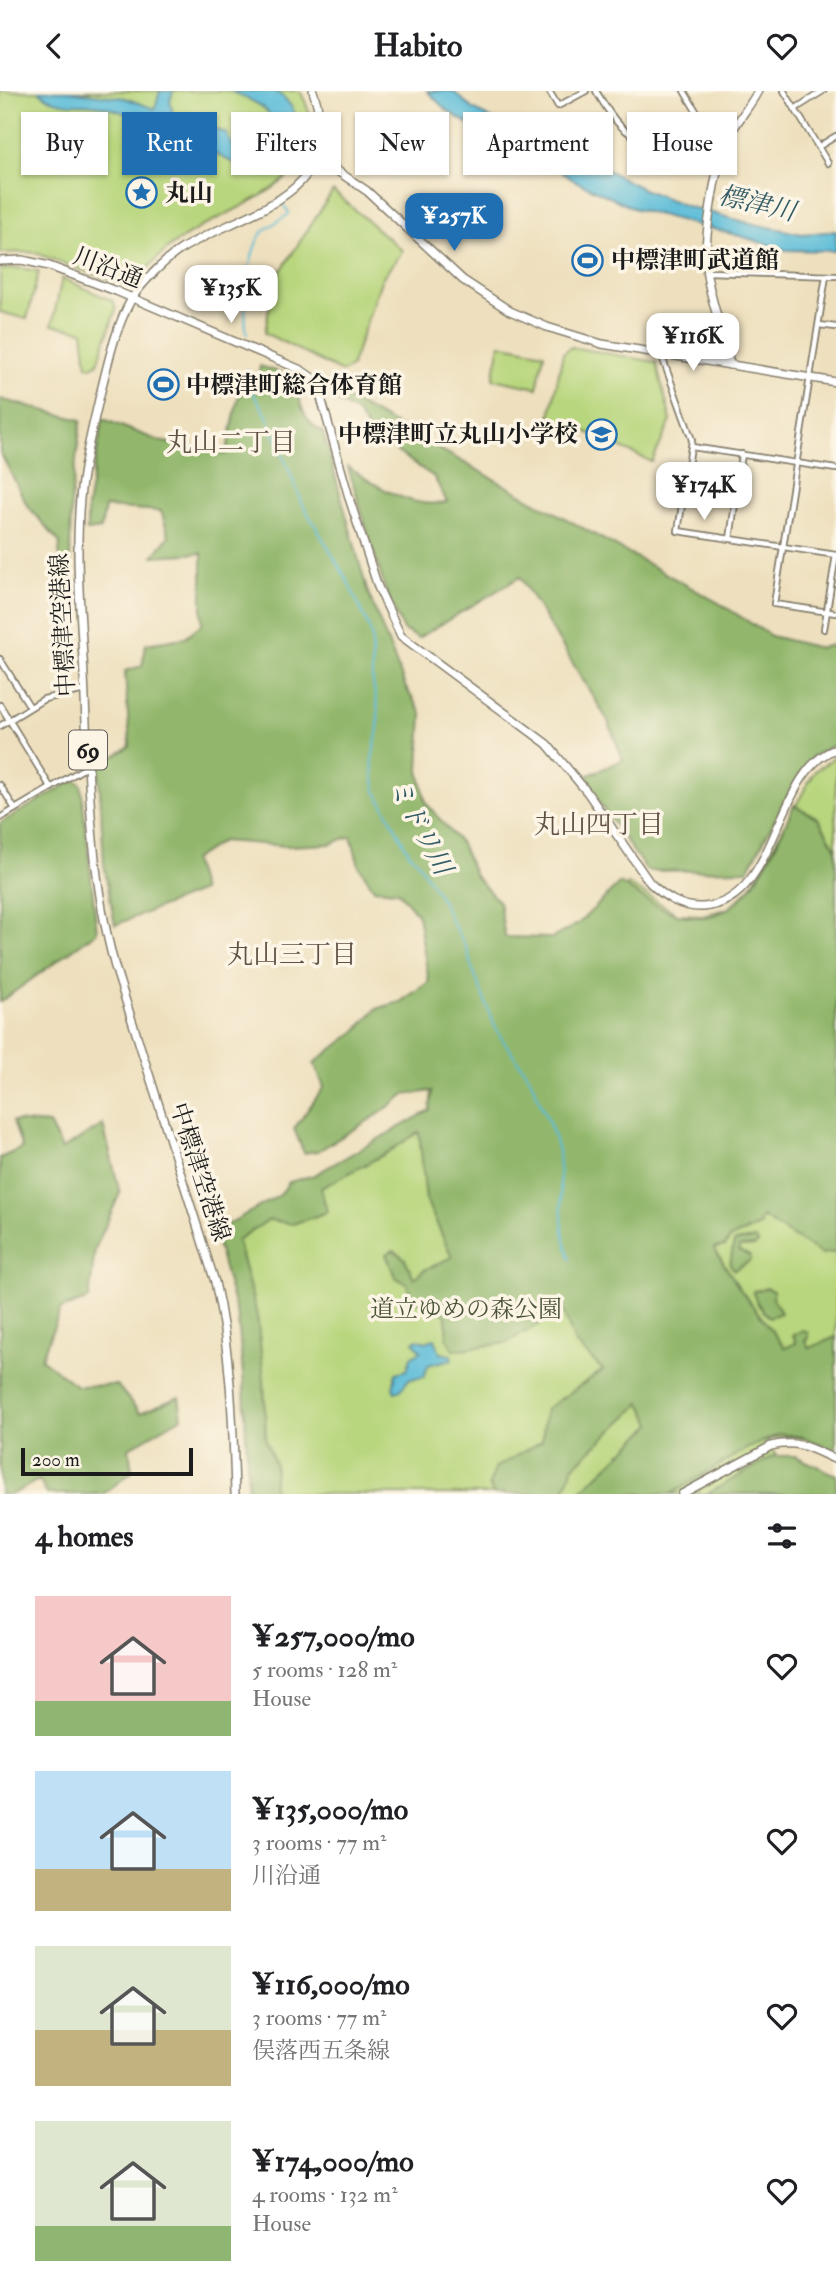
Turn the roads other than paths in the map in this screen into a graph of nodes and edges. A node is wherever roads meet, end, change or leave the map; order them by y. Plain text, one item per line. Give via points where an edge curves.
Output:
1 (313, 91) edge
2 (549, 91) edge
3 (586, 91) edge
4 (597, 91) edge
5 (684, 91) edge
6 (758, 91) edge
7 (785, 91) edge
8 (823, 91) edge
9 (794, 109) junction
10 (319, 112) edge
11 (697, 112) edge
12 (737, 124) edge
13 (627, 131) edge
14 (836, 136) edge
15 (818, 147) junction
16 (828, 163) dead end
17 (341, 173) edge
18 (306, 175) edge
19 (718, 175) edge
20 (0, 261) edge
21 (707, 272) junction
22 (826, 276) junction
23 (836, 276) edge
24 (133, 298) junction
25 (819, 324) junction
26 (836, 327) edge
27 (661, 354) junction
28 (730, 365) junction
29 (810, 378) junction
30 (836, 382) edge
31 (692, 447) junction
32 (742, 454) junction
33 (796, 463) junction
34 (836, 469) edge
35 (730, 538) junction
36 (783, 547) junction
37 (836, 555) edge
38 (827, 612) junction
39 (836, 613) edge
40 (824, 629) dead end
41 (0, 659) edge
42 (85, 690) junction
43 (0, 705) edge
44 (30, 707) junction
45 (9, 720) junction
46 (0, 726) edge
47 (836, 748) edge
48 (88, 766) junction
49 (0, 785) edge
50 (51, 788) junction
51 (15, 809) junction
52 (0, 818) edge
53 (836, 1460) edge
54 (235, 1494) edge
55 (682, 1494) edge

1 - 10 main road, 中標津空港線 / 69
2 - 3 street via 558,106
4 - 13 street via 615,122
5 - 11 street
6 - 12 main road
7 - 9 street
8 - 9 street
9 - 15 street
14 - 15 street
15 - 16 street
17 - 27 main road via 463,280 510,311 562,333
18 - 24 main road, 中標津空港線 / 69 via 284,197 182,249
19 - 21 main road
20 - 24 main road, 川沿通 via 35,261
21 - 22 street
21 - 28 main road
22 - 23 street
22 - 25 street
24 - 42 main road, 中標津空港線 / 69 via 109,358 80,497 78,582
24 - 47 main road, 川沿通 via 314,379 378,587 401,636 547,744 663,895 697,907 721,904 738,894 804,778 817,759
25 - 26 street
25 - 29 street
27 - 28 main road
27 - 31 street
28 - 29 main road
29 - 30 main road
29 - 33 street
31 - 32 street
31 - 35 street via 678,531
32 - 33 street
32 - 35 street
33 - 34 street
33 - 36 street
35 - 36 street
36 - 37 street
36 - 38 street via 774,604
37 - 38 street
38 - 39 street
38 - 40 street
41 - 44 street
42 - 44 street via 44,699
42 - 48 main road, 中標津空港線 / 69
43 - 45 street
44 - 45 street
45 - 46 street
45 - 50 street
48 - 50 street
48 - 54 main road, 中標津空港線 / 69 via 95,869 105,932 215,1282 230,1365
49 - 51 street
50 - 51 street
51 - 52 street
53 - 55 main road via 786,1442

